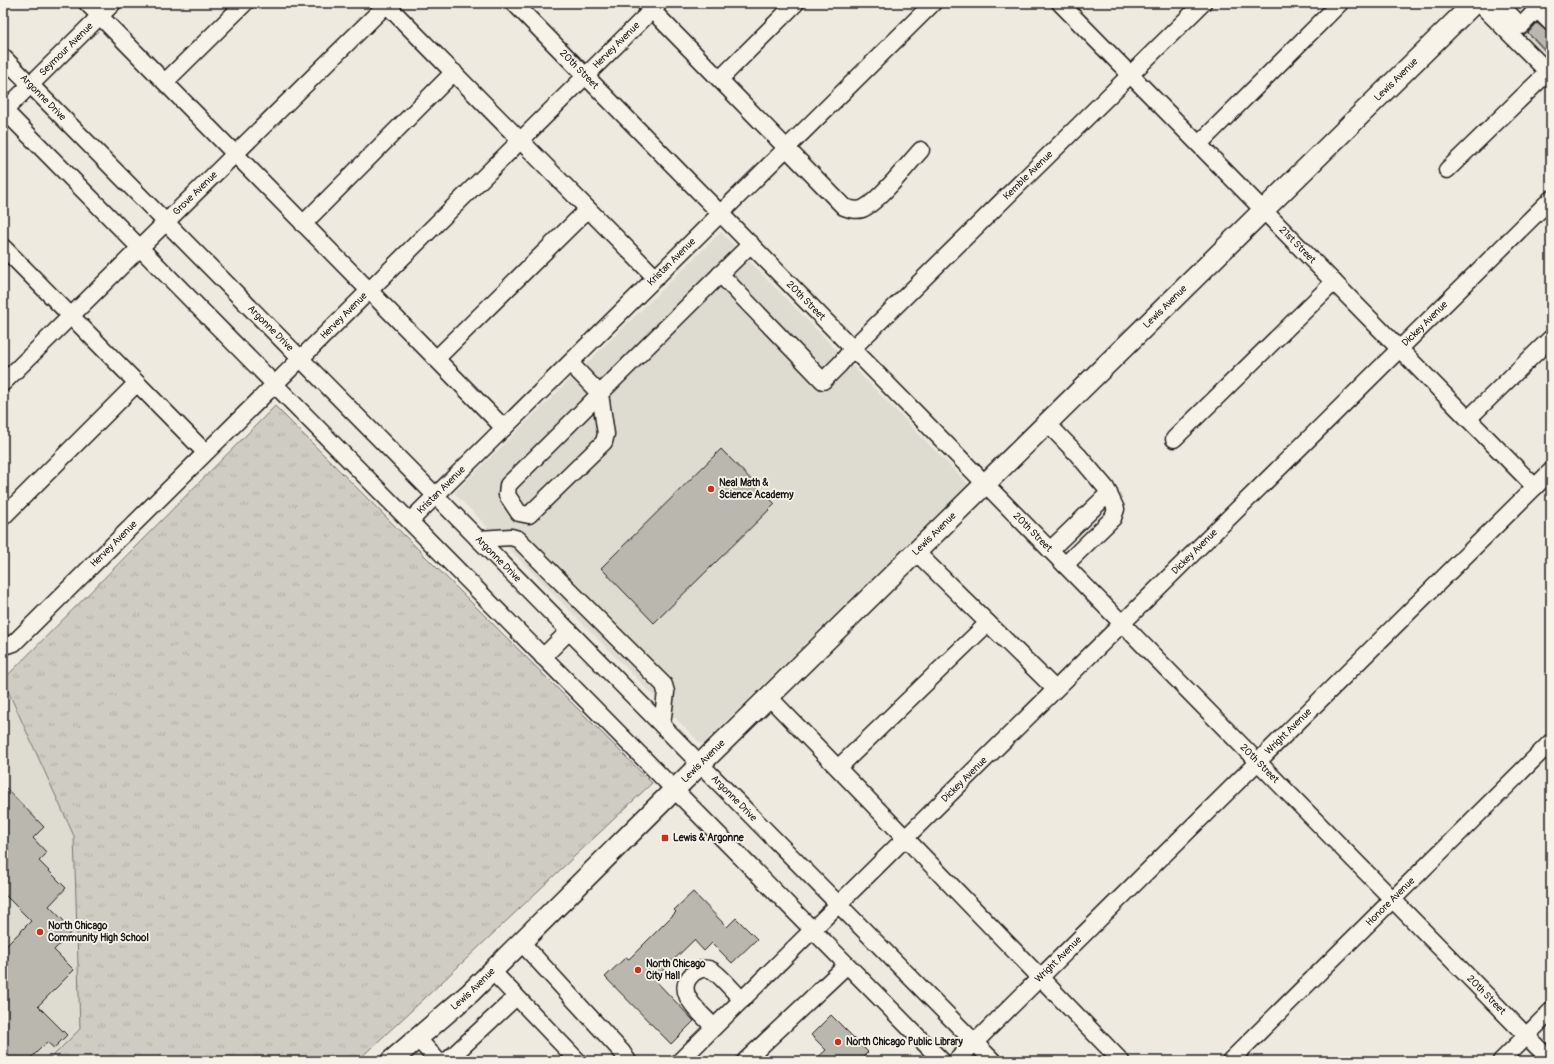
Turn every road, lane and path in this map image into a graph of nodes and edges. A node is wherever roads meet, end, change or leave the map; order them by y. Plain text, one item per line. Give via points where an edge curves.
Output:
1 (87, 3) edge
2 (113, 3) edge
3 (245, 3) edge
4 (514, 3) edge
5 (796, 3) edge
6 (934, 3) edge
7 (1204, 3) edge
8 (1340, 3) edge
9 (1474, 3) edge
10 (1479, 3) edge
11 (1499, 3) edge
12 (387, 4) edge
13 (1064, 4) edge
14 (652, 5) edge
15 (1540, 6) edge
16 (100, 16) junction
17 (1551, 23) edge
18 (3, 57) edge
19 (454, 72) junction
20 (1131, 74) junction
21 (1550, 74) edge
22 (586, 76) junction
23 (720, 79) junction
24 (165, 82) junction
25 (30, 84) junction
26 (3, 110) edge
27 (520, 140) junction
28 (1199, 144) junction
29 (787, 148) junction
30 (921, 150) dead end
31 (235, 154) junction
32 (1447, 170) dead end
33 (1551, 199) edge
34 (588, 209) junction
35 (1263, 210) junction
36 (721, 214) junction
37 (166, 222) junction
38 (303, 224) junction
39 (751, 244) junction
40 (3, 248) edge
41 (140, 248) junction
42 (720, 274) junction
43 (656, 278) junction
44 (1334, 282) junction
45 (369, 290) junction
46 (71, 316) junction
47 (1551, 338) edge
48 (852, 348) junction
49 (1399, 349) junction
50 (300, 358) junction
51 (436, 359) junction
52 (570, 363) junction
53 (3, 383) edge
54 (137, 383) junction
55 (274, 384) junction
56 (600, 394) junction
57 (1468, 419) junction
58 (1047, 423) junction
59 (504, 428) junction
60 (1174, 439) dead end
61 (205, 452) junction
62 (1551, 471) edge
63 (985, 484) junction
64 (1535, 487) junction
65 (1109, 493) junction
66 (436, 496) junction
67 (3, 517) edge
68 (410, 521) junction
69 (478, 539) junction
70 (1050, 550) junction
71 (916, 552) junction
72 (1065, 565) junction
73 (988, 623) junction
74 (1122, 623) junction
75 (569, 631) junction
76 (3, 646) edge
77 (544, 657) junction
78 (1055, 689) junction
79 (769, 697) junction
80 (662, 725) junction
81 (1551, 742) edge
82 (1258, 762) junction
83 (700, 764) junction
84 (838, 768) junction
85 (674, 790) junction
86 (905, 838) junction
87 (1392, 900) junction
88 (838, 904) junction
89 (812, 930) junction
90 (521, 942) junction
91 (847, 965) junction
92 (492, 971) junction
93 (1040, 978) junction
94 (516, 996) junction
95 (742, 1000) junction
96 (1551, 1011) edge
97 (714, 1027) junction
98 (1526, 1036) junction
99 (417, 1038) junction
100 (974, 1043) junction
101 (391, 1061) edge
102 (438, 1061) edge
103 (447, 1061) edge
104 (578, 1061) edge
105 (628, 1061) edge
106 (680, 1061) edge
107 (745, 1061) edge
108 (942, 1061) edge
109 (956, 1061) edge
110 (993, 1061) edge
111 (1121, 1061) edge
112 (1230, 1061) edge
113 (1501, 1061) edge
114 (1551, 1061) edge

1 - 16 street
2 - 16 street, Seymour Avenue
3 - 24 street
4 - 22 street, 20th Street
5 - 23 street
6 - 29 street, Kristan Avenue
7 - 20 street, Kemble Avenue
8 - 28 street
9 - 35 main road, Lewis Avenue
10 - 21 street
11 - 15 street via 1521,26
12 - 19 street
12 - 31 street, Grove Avenue
13 - 20 street, 21st Street
14 - 22 street, Hervey Avenue
14 - 23 street
15 - 17 street
16 - 24 street
16 - 25 street, Seymour Avenue
18 - 25 street, Argonne Drive
19 - 27 street
19 - 38 street
20 - 28 street, 21st Street
20 - 48 street, Kemble Avenue
21 - 32 street
22 - 27 street, Hervey Avenue
22 - 36 street, 20th Street
23 - 29 street
24 - 31 street
25 - 26 street, Seymour Avenue
25 - 37 street, Argonne Drive
26 - 41 street
27 - 34 street
27 - 45 street, Hervey Avenue
28 - 35 street, 21st Street
29 - 30 street via 844,207 854,210 862,209 879,197
29 - 36 street, Kristan Avenue
31 - 37 street, Grove Avenue
31 - 38 street
33 - 49 street, Dickey Avenue
34 - 43 street
34 - 51 street
35 - 44 street, 21st Street
35 - 58 main road, Lewis Avenue
36 - 39 street, 20th Street
36 - 43 street, Kristan Avenue
37 - 41 street, Grove Avenue
37 - 50 street, Argonne Drive
38 - 45 street
39 - 42 street
39 - 48 street, 20th Street
40 - 46 street
41 - 46 street, Grove Avenue
41 - 55 street
42 - 48 street, Kemble Avenue via 823,380
42 - 56 street
43 - 52 street, Kristan Avenue
44 - 49 street, 21st Street
44 - 60 street
45 - 50 street, Hervey Avenue
45 - 51 street
46 - 53 street, Grove Avenue
46 - 54 street
47 - 57 street
48 - 63 street, 20th Street
49 - 57 street, 21st Street
49 - 74 street, Dickey Avenue
50 - 55 street, Hervey Avenue
50 - 66 street, Argonne Drive
51 - 59 street
52 - 56 street
52 - 59 street, Kristan Avenue
54 - 61 street
54 - 67 street
55 - 61 street, Hervey Avenue
55 - 68 street
56 - 56 street via 508,485 507,495 519,513 529,515 604,442 606,434
57 - 64 street, 21st Street
58 - 63 main road, Lewis Avenue
58 - 65 street
59 - 66 street, Kristan Avenue
61 - 76 street, Hervey Avenue via 14,643
62 - 64 street, Wright Avenue
63 - 70 street, 20th Street
63 - 71 main road, Lewis Avenue
64 - 82 street, Wright Avenue
65 - 70 street
65 - 72 street via 1116,509 1113,518
66 - 68 street, Kristan Avenue
66 - 69 street, Argonne Drive
68 - 77 street
69 - 75 street, Argonne Drive
69 - 80 street via 518,539 664,685 666,692
70 - 72 street, 20th Street
71 - 73 street
71 - 79 main road, Lewis Avenue
72 - 74 street, 20th Street
73 - 78 street
73 - 84 street
74 - 78 street, Dickey Avenue
74 - 82 street, 20th Street
75 - 77 street
75 - 80 street, Argonne Drive
77 - 85 street
78 - 86 street, Dickey Avenue
79 - 83 main road, Lewis Avenue
79 - 84 street
80 - 83 street, Argonne Drive
81 - 87 street, Honore Avenue
82 - 87 street, 20th Street
82 - 93 street, Wright Avenue
83 - 85 main road, Lewis Avenue
83 - 88 street, Argonne Drive
84 - 86 street
85 - 89 street
85 - 90 main road, Lewis Avenue
86 - 88 street, Dickey Avenue
86 - 93 street
87 - 98 street, 20th Street
87 - 112 street, Honore Avenue
88 - 89 street, Dickey Avenue
88 - 100 street, Argonne Drive
89 - 91 street
89 - 95 street, Dickey Avenue
90 - 92 main road, Lewis Avenue
90 - 105 street
91 - 107 street
91 - 108 street
92 - 94 street
92 - 99 main road, Lewis Avenue
93 - 100 street, Wright Avenue
93 - 111 street
94 - 103 street
94 - 104 street
95 - 97 street, Dickey Avenue
95 - 97 street via 713,971 699,970 692,975 685,992 688,999
96 - 98 street
97 - 106 street, Dickey Avenue
98 - 113 street
98 - 114 street, 20th Street
99 - 101 main road, Lewis Avenue
99 - 102 street
100 - 109 street, Wright Avenue
100 - 110 street, Argonne Drive

